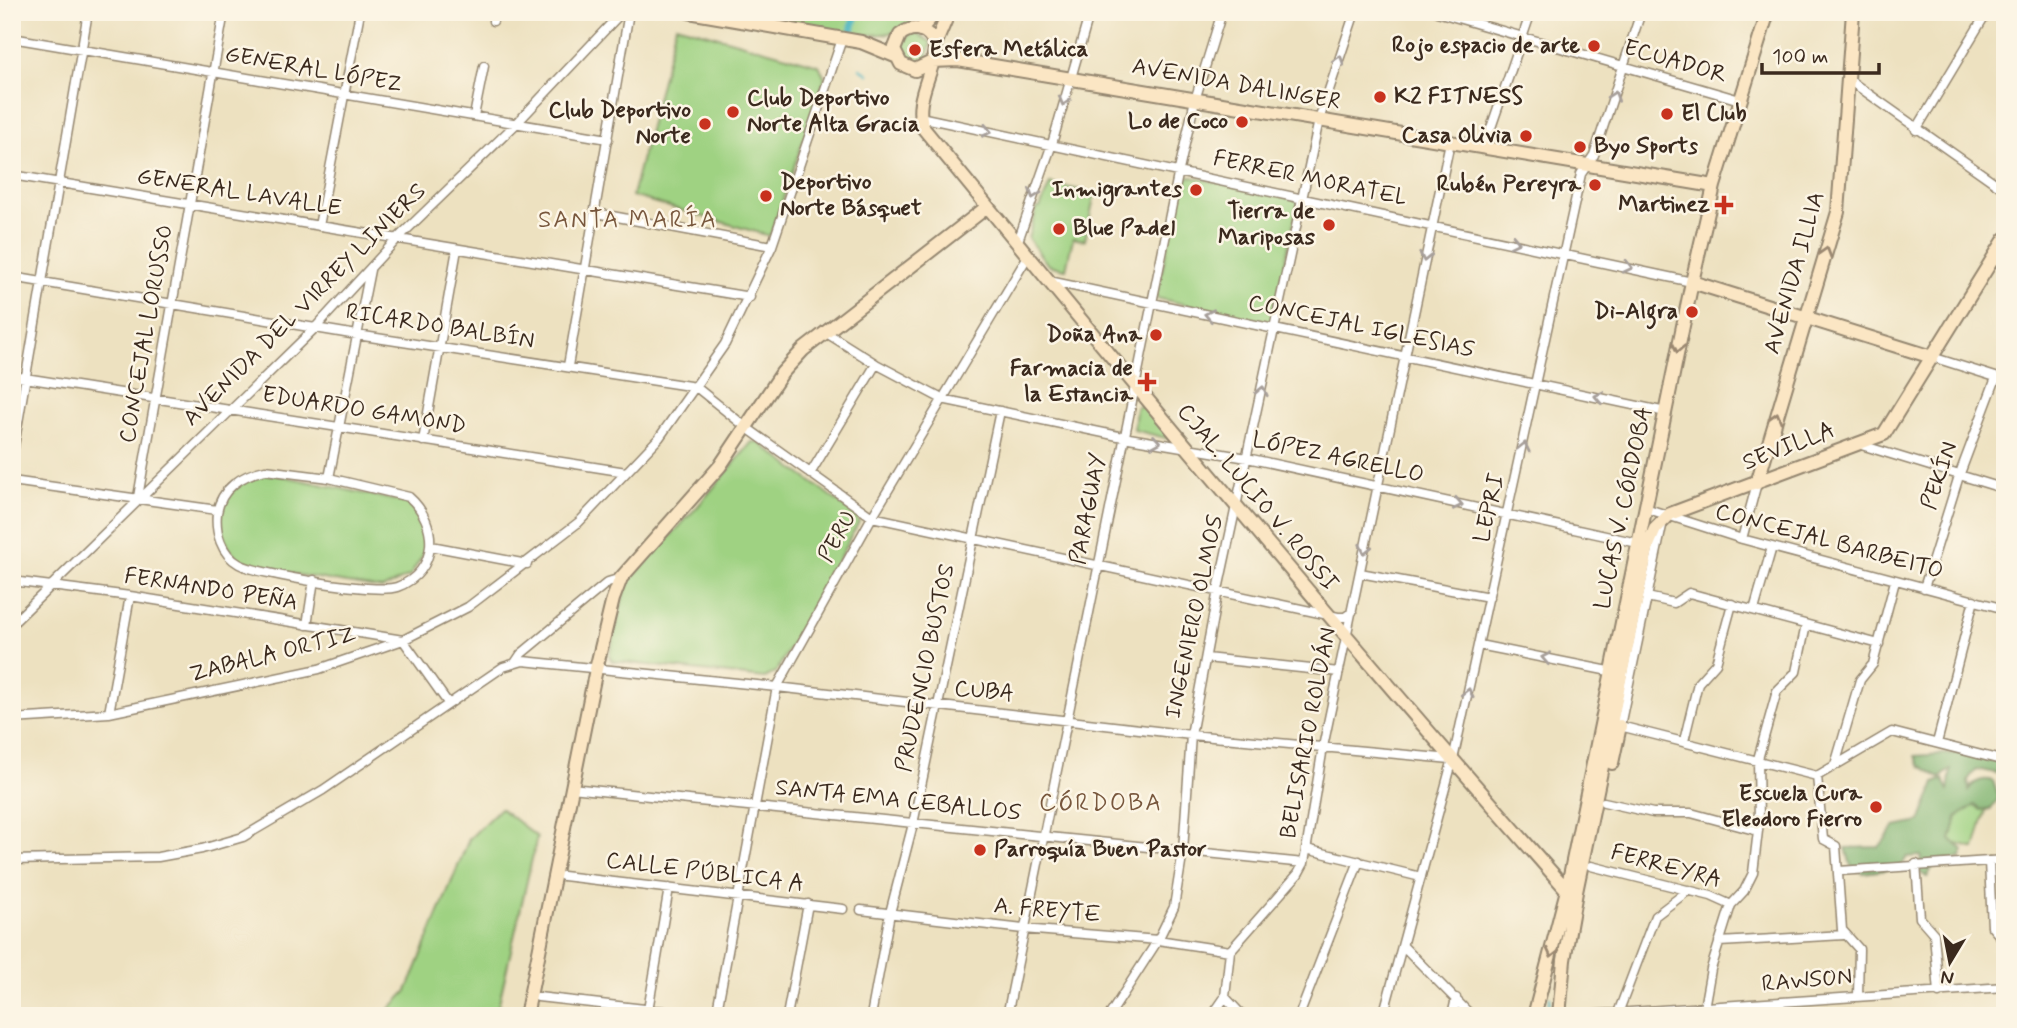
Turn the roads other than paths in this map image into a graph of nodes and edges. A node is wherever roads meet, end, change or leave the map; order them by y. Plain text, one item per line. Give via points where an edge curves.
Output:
1 (88, 12) edge
2 (224, 12) edge
3 (360, 12) edge
4 (622, 12) edge
5 (629, 12) edge
6 (690, 12) edge
7 (766, 12) edge
8 (936, 12) edge
9 (949, 12) edge
10 (1090, 12) edge
11 (1222, 12) edge
12 (1355, 12) edge
13 (1437, 12) edge
14 (1531, 12) edge
15 (1641, 12) edge
16 (1768, 12) edge
17 (1853, 12) edge
18 (1987, 12) edge
19 (717, 15) edge
20 (762, 26) junction
21 (920, 30) junction
22 (12, 38) edge
23 (1522, 38) junction
24 (842, 39) junction
25 (896, 41) junction
26 (861, 42) junction
27 (82, 50) junction
28 (933, 54) junction
29 (895, 56) junction
30 (484, 66) dead end
31 (1623, 67) junction
32 (912, 70) junction
33 (213, 72) junction
34 (1071, 78) junction
35 (1849, 80) junction
36 (344, 94) junction
37 (1195, 100) junction
38 (1740, 100) junction
39 (920, 111) junction
40 (474, 116) junction
41 (1319, 120) junction
42 (517, 124) junction
43 (1916, 130) junction
44 (608, 139) junction
45 (1450, 142) junction
46 (1052, 144) junction
47 (1484, 148) junction
48 (1587, 167) junction
49 (1179, 170) junction
50 (12, 175) edge
51 (59, 183) junction
52 (1714, 186) junction
53 (2005, 190) edge
54 (1304, 197) junction
55 (188, 204) junction
56 (987, 207) junction
57 (596, 213) junction
58 (1432, 225) junction
59 (319, 226) junction
60 (397, 239) junction
61 (2005, 239) edge
62 (1017, 244) junction
63 (772, 246) junction
64 (457, 249) junction
65 (1565, 253) junction
66 (1028, 256) junction
67 (370, 270) junction
68 (586, 270) junction
69 (12, 277) edge
70 (1048, 280) junction
71 (42, 282) junction
72 (1692, 282) junction
73 (750, 298) junction
74 (1152, 303) junction
75 (172, 304) junction
76 (1805, 317) junction
77 (314, 328) junction
78 (1276, 328) junction
79 (825, 332) junction
80 (357, 335) junction
81 (440, 346) junction
82 (1405, 357) junction
83 (1932, 358) junction
84 (876, 364) junction
85 (568, 366) junction
86 (12, 376) edge
87 (26, 379) junction
88 (2001, 379) edge
89 (1134, 384) junction
90 (1538, 384) junction
91 (696, 387) junction
92 (156, 398) junction
93 (942, 399) junction
94 (230, 409) junction
95 (1000, 411) junction
96 (1666, 412) junction
97 (338, 428) junction
98 (747, 428) junction
99 (1123, 437) junction
100 (424, 441) junction
101 (1857, 444) junction
102 (1189, 448) junction
103 (12, 458) edge
104 (1247, 458) junction
105 (626, 472) junction
106 (810, 474) junction
107 (1959, 476) junction
108 (329, 478) junction
109 (12, 481) edge
110 (1757, 482) junction
111 (1379, 486) junction
112 (2005, 489) edge
113 (138, 497) junction
114 (1238, 506) junction
115 (1646, 508) junction
116 (218, 510) junction
117 (1670, 514) junction
118 (1508, 515) junction
119 (872, 517) junction
120 (1651, 537) junction
121 (974, 539) junction
122 (1742, 539) junction
123 (1638, 543) junction
124 (431, 546) junction
125 (1772, 547) junction
126 (527, 564) junction
127 (1098, 564) junction
128 (1360, 573) junction
129 (621, 579) junction
130 (314, 580) junction
131 (12, 581) edge
132 (1895, 581) junction
133 (50, 586) junction
134 (1924, 588) junction
135 (1218, 590) junction
136 (130, 596) junction
137 (1489, 597) junction
138 (1647, 597) junction
139 (1974, 600) junction
140 (1732, 604) junction
141 (2005, 609) edge
142 (1754, 610) junction
143 (1352, 612) junction
144 (1328, 615) junction
145 (12, 624) edge
146 (307, 625) junction
147 (1806, 625) junction
148 (1347, 638) junction
149 (403, 640) junction
150 (1879, 644) junction
151 (1479, 645) junction
152 (1206, 658) junction
153 (515, 663) junction
154 (596, 669) junction
155 (1339, 672) junction
156 (1622, 673) junction
157 (777, 687) junction
158 (448, 704) junction
159 (937, 707) junction
160 (108, 713) junction
161 (12, 719) edge
162 (1067, 719) junction
163 (1620, 726) junction
164 (1191, 735) junction
165 (1684, 741) junction
166 (1937, 743) junction
167 (1323, 747) junction
168 (1451, 759) junction
169 (1758, 759) junction
170 (2005, 761) edge
171 (1835, 765) junction
172 (1817, 776) junction
173 (571, 788) junction
174 (1604, 802) junction
175 (755, 805) junction
176 (913, 824) junction
177 (1758, 831) junction
178 (1041, 837) junction
179 (1306, 849) junction
180 (1183, 851) junction
181 (12, 860) edge
182 (2005, 860) edge
183 (1359, 861) junction
184 (1989, 861) junction
185 (1304, 863) junction
186 (1916, 864) junction
187 (1591, 866) junction
188 (1839, 872) junction
189 (564, 876) dead end
190 (1421, 877) junction
191 (669, 888) junction
192 (1689, 890) junction
193 (1572, 891) junction
194 (738, 896) junction
195 (808, 904) junction
196 (1731, 905) junction
197 (843, 908) dead end
198 (861, 910) dead end
199 (890, 913) junction
200 (1023, 929) junction
201 (1844, 935) junction
202 (1158, 940) junction
203 (1719, 942) junction
204 (2005, 942) edge
205 (1403, 946) junction
206 (1230, 951) junction
207 (1564, 971) junction
208 (2005, 987) edge
209 (1939, 993) junction
210 (1858, 996) junction
211 (538, 997) dead end
212 (1225, 997) junction
213 (1456, 998) junction
214 (1703, 1008) junction
215 (1726, 1011) edge
216 (647, 1012) edge
217 (1618, 1013) junction
218 (526, 1016) edge
219 (707, 1016) edge
220 (716, 1016) edge
221 (787, 1016) edge
222 (872, 1016) edge
223 (1007, 1016) edge
224 (1109, 1016) edge
225 (1212, 1016) edge
226 (1243, 1016) edge
227 (1299, 1016) edge
228 (1383, 1016) edge
229 (1452, 1016) edge
230 (1472, 1016) edge
231 (1536, 1016) edge
232 (1552, 1016) edge
233 (1559, 1016) edge
234 (1571, 1016) edge

1 - 27 street
2 - 33 street, CONCEJAL LORUSSO
3 - 36 street
4 - 42 street, AVENIDA DEL VIRREY LINIERS
5 - 44 street
6 - 19 street
7 - 20 street
8 - 21 street
9 - 28 street
10 - 34 street
11 - 37 street, PARAGUAY
41 -> 12 street, INGENIERO OLMOS
13 - 23 street, ECUADOR
14 - 23 street
15 - 31 street, LEPRI
16 - 38 street, LUCAS V. CÓRDOBA
17 - 35 street, AVENIDA ILLIA
18 - 43 street
19 - 20 street
20 - 24 street
21 - 25 street via 908,30
21 - 28 street via 929,34
22 - 27 street, GENERAL LÓPEZ
23 - 31 street, ECUADOR
23 - 47 street
24 - 26 street
24 - 63 street, ZABALA ORTIZ
25 - 26 street
25 - 29 street
26 - 29 street
27 - 33 street, GENERAL LÓPEZ
27 - 51 street
28 - 32 street
28 - 34 street, AVENIDA DALINGER
28 - 39 street
29 - 32 street
30 - 40 street
31 - 38 street, ECUADOR
48 -> 31 street, LEPRI
32 - 39 street, CJAL. LUCIO V. ROSSI via 921,87
33 - 36 street, GENERAL LÓPEZ
33 - 55 street, CONCEJAL LORUSSO
34 - 37 street, AVENIDA DALINGER
34 -> 46 street
35 - 43 street
76 -> 35 street, AVENIDA ILLIA via 1838,212
36 - 40 street, GENERAL LÓPEZ
36 - 59 street
37 - 41 street, AVENIDA DALINGER
37 - 49 street, PARAGUAY
38 - 52 street, LUCAS V. CÓRDOBA
39 -> 46 street, FERRER MORATEL
39 - 56 street, CJAL. LUCIO V. ROSSI via 924,129
40 - 42 street, GENERAL LÓPEZ
41 - 45 street, AVENIDA DALINGER
41 - 54 street, INGENIERO OLMOS
42 - 44 street, GENERAL LÓPEZ
42 - 60 street, AVENIDA DEL VIRREY LINIERS
43 - 53 street
44 - 57 street
45 - 47 street, AVENIDA DALINGER
45 - 58 street, BELISARIO ROLDÁN
46 - 49 street, FERRER MORATEL
46 -> 62 street
47 - 48 street, AVENIDA DALINGER
48 - 52 street, AVENIDA DALINGER
48 - 65 street, LEPRI via 1581,174
49 - 54 street, FERRER MORATEL
49 - 74 street, PARAGUAY
50 - 51 street, GENERAL LAVALLE
51 - 55 street, GENERAL LAVALLE
51 - 71 street
52 - 72 street, LUCAS V. CÓRDOBA
54 - 58 street, FERRER MORATEL
54 - 78 street, INGENIERO OLMOS
55 - 59 street, GENERAL LAVALLE
55 - 75 street, CONCEJAL LORUSSO
56 - 62 street, CJAL. LUCIO V. ROSSI
56 - 79 street
57 - 63 street
57 - 68 street
58 -> 65 street, FERRER MORATEL
58 -> 82 street, BELISARIO ROLDÁN
59 - 60 street, GENERAL LAVALLE
60 - 64 street, GENERAL LAVALLE
60 - 67 street, AVENIDA DEL VIRREY LINIERS
61 - 83 street
62 - 66 street, CJAL. LUCIO V. ROSSI
63 - 73 street, ZABALA ORTIZ
64 - 68 street, GENERAL LAVALLE
64 - 81 street
65 -> 72 street, FERRER MORATEL
65 - 90 street, LEPRI
66 - 70 street, CJAL. LUCIO V. ROSSI
66 - 93 street, PERU
67 - 77 street, AVENIDA DEL VIRREY LINIERS
67 - 80 street
68 - 73 street, GENERAL LAVALLE
68 - 85 street
69 - 71 street, RICARDO BALBÍN
70 - 74 street, CONCEJAL IGLESIAS
70 - 89 street, CJAL. LUCIO V. ROSSI
71 - 75 street, RICARDO BALBÍN
71 - 87 street
72 - 76 street
72 -> 96 street, LUCAS V. CÓRDOBA
73 - 91 street, ZABALA ORTIZ
78 -> 74 street, CONCEJAL IGLESIAS
74 - 89 street, PARAGUAY
75 - 77 street, RICARDO BALBÍN
75 - 92 street, CONCEJAL LORUSSO
76 - 83 street
110 -> 76 street, AVENIDA ILLIA
77 - 80 street, RICARDO BALBÍN
77 - 94 street, AVENIDA DEL VIRREY LINIERS
78 - 82 street, CONCEJAL IGLESIAS
104 -> 78 street, INGENIERO OLMOS
79 - 84 street, LÓPEZ AGRELLO
79 - 98 street via 782,373
80 - 81 street, RICARDO BALBÍN
80 - 97 street
81 - 85 street, RICARDO BALBÍN
81 - 100 street
82 - 90 street, CONCEJAL IGLESIAS
82 - 111 street, BELISARIO ROLDÁN
83 - 88 street
83 - 101 street via 1884,434
84 - 93 street, LÓPEZ AGRELLO
84 - 106 street
85 - 91 street, RICARDO BALBÍN
86 - 87 street, EDUARDO GAMOND
87 - 92 street, EDUARDO GAMOND
87 - 103 street
88 - 107 street, PEKÍN
89 - 99 street, PARAGUAY
89 - 102 street, CJAL. LUCIO V. ROSSI
96 -> 90 street, CONCEJAL IGLESIAS
118 -> 90 street, LEPRI
91 - 98 street
91 - 105 street, ZABALA ORTIZ via 659,438
92 - 94 street, EDUARDO GAMOND
92 - 113 street, CONCEJAL LORUSSO
93 - 95 street, LÓPEZ AGRELLO
93 - 119 street, PERU
94 - 97 street, EDUARDO GAMOND
94 - 113 street, AVENIDA DEL VIRREY LINIERS
95 - 99 street, LÓPEZ AGRELLO
95 - 121 street, PRUDENCIO BUSTOS
96 - 115 street, LUCAS V. CÓRDOBA
97 - 100 street, EDUARDO GAMOND
97 - 108 street
98 - 106 street
98 - 129 street via 720,466
99 -> 102 street, LÓPEZ AGRELLO
99 - 127 street, PARAGUAY
100 - 105 street, EDUARDO GAMOND
101 - 107 street, SEVILLA
101 - 110 street, SEVILLA
102 - 104 street, LÓPEZ AGRELLO
102 - 114 street, CJAL. LUCIO V. ROSSI
104 - 111 street, LÓPEZ AGRELLO
104 - 114 street, INGENIERO OLMOS
105 - 126 street, ZABALA ORTIZ via 579,522
106 - 119 street
107 - 112 street, SEVILLA
107 - 134 street, PEKÍN
108 - 116 street via 254,472 229,487
108 - 124 street via 409,497 430,527
109 - 113 street
110 - 117 street, SEVILLA
110 - 122 street, AVENIDA ILLIA
111 -> 118 street, LÓPEZ AGRELLO
111 -> 128 street, BELISARIO ROLDÁN
113 - 116 street
113 - 133 street, AVENIDA DEL VIRREY LINIERS
114 - 135 street, INGENIERO OLMOS
114 - 144 street, CJAL. LUCIO V. ROSSI
115 - 117 street, CONCEJAL BARBEITO
115 - 123 street, LUCAS V. CÓRDOBA
116 - 130 street via 220,542 239,564
117 - 120 street, LUCAS V. CÓRDOBA
117 - 122 street, CONCEJAL BARBEITO via 1685,523
117 - 138 street via 1660,532
118 - 123 street, LÓPEZ AGRELLO
118 - 137 street, LEPRI
119 - 121 street
119 - 157 street, PERU
120 - 123 street
120 - 156 street, LUCAS V. CÓRDOBA
121 - 127 street
121 - 159 street, PRUDENCIO BUSTOS
122 - 125 street, CONCEJAL BARBEITO
123 - 156 street, LUCAS V. CÓRDOBA
124 - 126 street
124 - 130 street via 424,564 398,587 372,590
125 - 132 street, CONCEJAL BARBEITO
125 - 142 street
126 - 149 street, ZABALA ORTIZ via 468,607
127 - 135 street
127 - 162 street, PARAGUAY
128 - 137 street
128 - 143 street, BELISARIO ROLDÁN
129 - 153 street via 602,586
129 - 154 street
130 - 146 street
131 - 133 street, FERNANDO PEÑA
132 - 134 street, CONCEJAL BARBEITO
132 - 150 street
133 - 136 street, FERNANDO PEÑA
133 - 145 street, AVENIDA DEL VIRREY LINIERS
134 - 139 street, CONCEJAL BARBEITO
135 - 144 street
135 - 152 street, INGENIERO OLMOS
136 - 146 street, FERNANDO PEÑA
136 - 160 street
137 - 151 street, LEPRI
138 - 140 street via 1674,603 1689,593
138 - 156 street
139 - 141 street, CONCEJAL BARBEITO
139 - 166 street
140 - 142 street
140 - 165 street via 1716,663 1698,682
142 - 147 street
143 - 144 street via 1345,617
143 - 148 street, BELISARIO ROLDÁN
144 - 148 street, CJAL. LUCIO V. ROSSI
146 - 149 street, FERNANDO PEÑA
147 - 150 street
147 - 169 street via 1796,672 1777,691
148 - 155 street, BELISARIO ROLDÁN
148 - 168 street, CJAL. LUCIO V. ROSSI
149 - 158 street
149 - 160 street, ZABALA ORTIZ via 319,668
150 - 171 street via 1873,664 1860,680
156 -> 151 street
168 -> 151 street, LEPRI
152 - 155 street
152 - 164 street, INGENIERO OLMOS
153 - 154 street, CUBA
153 - 158 street
154 - 157 street, CUBA
154 - 173 street
155 - 167 street, BELISARIO ROLDÁN
156 - 163 street
156 - 193 street, LUCAS V. CÓRDOBA
157 - 159 street, CUBA
157 - 175 street, PERU
158 - 181 street via 323,790 243,837 158,857
159 - 162 street, CUBA
159 - 176 street, PRUDENCIO BUSTOS
160 - 161 street, ZABALA ORTIZ
162 - 164 street, CUBA
162 - 178 street, PARAGUAY
163 - 165 street
163 - 174 street, LUCAS V. CÓRDOBA
164 - 167 street, CUBA
164 - 180 street, INGENIERO OLMOS
165 - 169 street
166 - 170 street
166 - 171 street via 1892,732
167 - 168 street, CUBA
167 - 179 street, BELISARIO ROLDÁN
168 - 190 street, LEPRI
168 - 193 street, CJAL. LUCIO V. ROSSI
169 - 172 street
169 - 177 street
171 - 172 street
172 - 188 street via 1823,839 1836,846
173 - 175 street, SANTA EMA CEBALLOS
173 - 218 street
174 - 177 street via 1653,813 1691,813
174 - 187 street, LUCAS V. CÓRDOBA
175 - 176 street, SANTA EMA CEBALLOS
175 - 194 street, PERU
176 - 178 street, SANTA EMA CEBALLOS
176 - 199 street, PRUDENCIO BUSTOS
177 - 196 street via 1753,873
178 - 180 street, SANTA EMA CEBALLOS
178 - 200 street, PARAGUAY
179 - 183 street
179 - 185 street, BELISARIO ROLDÁN
180 - 185 street, SANTA EMA CEBALLOS
180 - 202 street, INGENIERO OLMOS via 1174,907
182 - 184 street
183 - 190 street
183 - 227 street
184 - 186 street
184 - 204 street via 1992,927
185 - 206 street, BELISARIO ROLDÁN
186 - 188 street
186 - 209 street via 1920,918 1934,934
187 - 192 street, FERREYRA
187 - 207 street, LUCAS V. CÓRDOBA via 1571,961
188 - 201 street
189 - 191 street, CALLE PÚBLICA A
190 - 205 street, LEPRI
191 - 194 street, CALLE PÚBLICA A
191 - 216 street
192 - 196 street, FERREYRA
192 - 217 street via 1655,916
193 - 207 street, LUCAS V. CÓRDOBA
193 -> 231 street, LUCAS V. CÓRDOBA
194 - 195 street, CALLE PÚBLICA A
194 - 220 street, PERU
195 - 197 street, CALLE PÚBLICA A
195 - 221 street
196 - 203 street
198 - 199 street, A. FREYTE
199 - 200 street, A. FREYTE
199 - 222 street, PRUDENCIO BUSTOS
200 - 202 street, A. FREYTE
200 - 223 street, PARAGUAY
201 - 203 street
201 - 210 street via 1859,949
202 - 206 street, A. FREYTE
202 - 224 street, INGENIERO OLMOS
203 - 214 street
205 - 213 street
205 - 228 street, LEPRI
206 - 212 street
207 - 233 street, LUCAS V. CÓRDOBA
208 - 209 street, RAWSON
209 - 210 street, RAWSON
210 - 215 street, RAWSON
211 - 216 street
212 - 225 street
212 - 226 street
213 - 229 street
213 - 230 street
214 - 215 street, RAWSON
214 - 217 street, RAWSON
216 - 219 street
217 - 234 street, RAWSON
231 - 232 street

